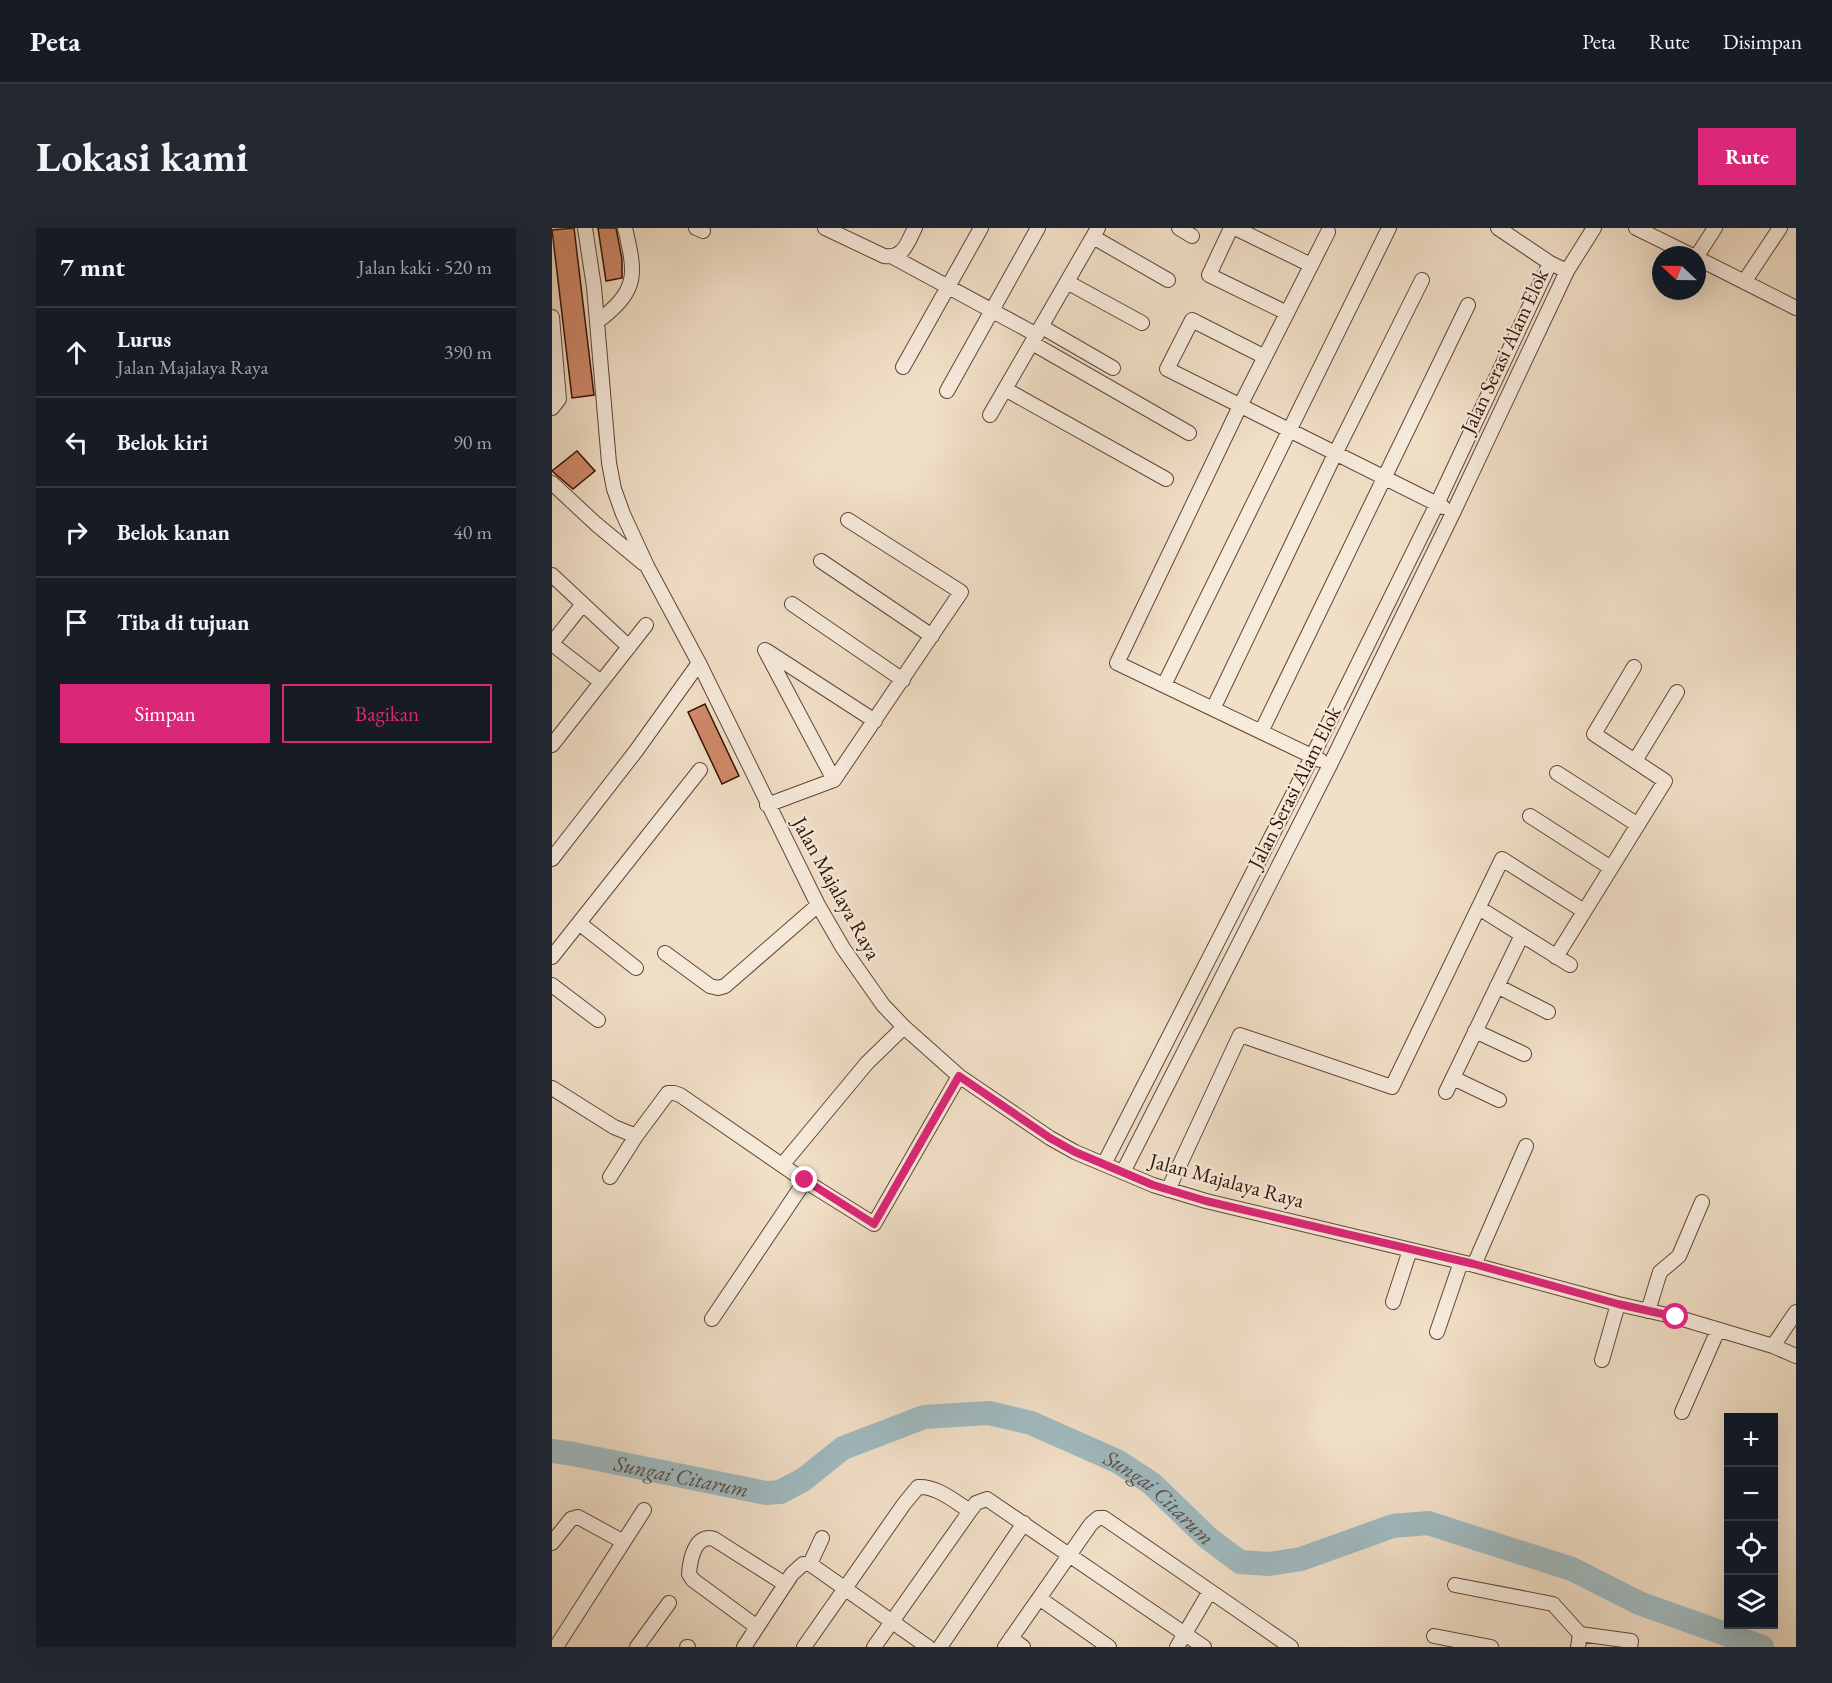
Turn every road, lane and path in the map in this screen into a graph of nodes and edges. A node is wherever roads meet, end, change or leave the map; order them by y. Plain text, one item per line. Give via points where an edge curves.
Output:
1 (585, 228) edge
2 (625, 228) edge
3 (825, 228) edge
4 (915, 228) edge
5 (981, 228) edge
6 (1038, 228) edge
7 (1179, 228) edge
8 (1233, 228) edge
9 (1389, 228) edge
10 (1498, 228) edge
11 (1594, 228) edge
12 (1715, 228) edge
13 (1780, 228) edge
14 (1646, 230) edge
15 (842, 231) edge
16 (1328, 232) dead end
17 (1095, 233) edge
18 (1192, 236) dead end
19 (1674, 246) edge
20 (1704, 246) edge
21 (893, 257) junction
22 (1706, 262) edge
23 (1550, 263) junction
24 (1311, 265) junction
25 (1567, 271) junction
26 (1168, 280) dead end
27 (1422, 280) dead end
28 (1067, 282) junction
29 (1744, 282) junction
30 (949, 286) junction
31 (1468, 305) dead end
32 (1796, 307) edge
33 (991, 310) junction
34 (1287, 313) junction
35 (552, 317) edge
36 (597, 322) junction
37 (1142, 323) dead end
38 (1037, 335) junction
39 (1265, 357) junction
40 (903, 367) dead end
41 (1113, 368) dead end
42 (1005, 389) junction
43 (947, 391) dead end
44 (1240, 406) junction
45 (552, 408) edge
46 (990, 415) dead end
47 (1289, 430) junction
48 (1190, 433) dead end
49 (1335, 454) junction
50 (1384, 478) junction
51 (1166, 479) dead end
52 (552, 483) edge
53 (1437, 504) junction
54 (1453, 513) junction
55 (848, 520) dead end
56 (821, 561) dead end
57 (647, 566) junction
58 (552, 575) edge
59 (583, 604) junction
60 (792, 604) dead end
61 (646, 625) dead end
62 (932, 636) junction
63 (552, 644) edge
64 (628, 647) junction
65 (699, 663) junction
66 (1634, 667) dead end
67 (903, 680) junction
68 (601, 682) junction
69 (1164, 686) junction
70 (1677, 692) dead end
71 (1213, 709) junction
72 (875, 721) junction
73 (1261, 732) junction
74 (552, 745) edge
75 (1312, 756) junction
76 (1635, 761) junction
77 (1330, 765) junction
78 (700, 770) dead end
79 (1557, 773) dead end
80 (834, 780) junction
81 (767, 805) junction
82 (1530, 816) dead end
83 (1638, 825) junction
84 (552, 859) edge
85 (1611, 868) junction
86 (818, 905) junction
87 (1479, 908) junction
88 (1584, 911) junction
89 (579, 923) junction
90 (1522, 935) junction
91 (664, 953) dead end
92 (552, 957) edge
93 (1556, 957) junction
94 (1570, 965) dead end
95 (636, 968) dead end
96 (552, 985) edge
97 (1497, 986) junction
98 (1548, 1012) dead end
99 (598, 1020) dead end
100 (904, 1027) junction
101 (1475, 1031) junction
102 (1524, 1054) dead end
103 (959, 1076) junction
104 (1453, 1078) junction
105 (552, 1088) edge
106 (1446, 1092) dead end
107 (1499, 1100) dead end
108 (1128, 1116) junction
109 (1146, 1126) junction
110 (636, 1136) junction
111 (1526, 1146) dead end
112 (783, 1164) junction
113 (1104, 1164) junction
114 (1124, 1172) junction
115 (609, 1177) dead end
116 (805, 1180) junction
117 (1168, 1190) junction
118 (1702, 1202) dead end
119 (1410, 1250) junction
120 (1468, 1263) junction
121 (1393, 1302) dead end
122 (1618, 1304) junction
123 (1647, 1311) junction
124 (1796, 1312) edge
125 (712, 1319) dead end
126 (1718, 1330) junction
127 (1437, 1332) dead end
128 (1773, 1346) junction
129 (1796, 1356) edge
130 (1602, 1360) dead end
131 (1682, 1412) dead end
132 (644, 1510) dead end
133 (970, 1511) junction
134 (1024, 1523) junction
135 (822, 1538) dead end
136 (622, 1541) junction
137 (552, 1543) edge
138 (1070, 1554) junction
139 (810, 1564) junction
140 (785, 1584) junction
141 (1455, 1585) dead end
142 (844, 1589) junction
143 (1210, 1591) junction
144 (1039, 1598) junction
145 (669, 1603) dead end
146 (892, 1622) junction
147 (757, 1627) junction
148 (1185, 1634) junction
149 (1434, 1636) dead end
150 (1579, 1641) edge
151 (1008, 1643) edge
152 (556, 1647) edge
153 (637, 1647) edge
154 (744, 1647) edge
155 (804, 1647) edge
156 (874, 1647) edge
157 (928, 1647) edge
158 (940, 1647) edge
159 (1023, 1647) edge
160 (1109, 1647) edge
161 (1177, 1647) edge
162 (1204, 1647) edge
163 (1291, 1647) edge
164 (1491, 1647) edge
165 (1630, 1647) edge

1 - 36 street, Jalan Majalaya Raya
2 - 36 street via 633,278 621,301
3 - 15 street
4 - 21 street via 901,253
5 - 30 street
6 - 33 street
7 - 18 street
8 - 24 street
8 - 34 street via 1209,275
9 - 47 street
10 - 23 street
11 - 25 street
12 - 20 street
13 - 29 street
14 - 19 street
15 - 21 street
16 - 24 street
17 - 26 street
17 - 28 street
21 - 30 street
22 - 29 street
23 - 25 street, Jalan Serasi Alam Elok
23 - 53 street, Jalan Serasi Alam Elok
24 - 34 street
25 - 54 street, Jalan Serasi Alam Elok
27 - 49 street
28 - 37 street
28 - 38 street
29 - 32 street
30 - 33 street
30 - 40 street
31 - 50 street
33 - 38 street
33 - 43 street
34 - 39 street
35 - 45 street via 559,399
36 - 57 street, Jalan Majalaya Raya via 611,472 623,514
38 - 41 street
38 - 42 street
38 - 48 street
39 - 44 street
39 - 44 street via 1192,320 1167,369
42 - 46 street
42 - 51 street
44 - 47 street
44 - 69 street via 1117,663
47 - 49 street
47 - 69 street
49 - 50 street
49 - 71 street
50 - 53 street
50 - 73 street
52 - 57 street
53 - 54 street
53 - 75 street, Jalan Serasi Alam Elok
54 - 77 street, Jalan Serasi Alam Elok
55 - 62 street via 961,592
56 - 62 street
57 - 65 street, Jalan Majalaya Raya
58 - 59 street
59 - 63 street
59 - 64 street
60 - 67 street
61 - 64 street
62 - 67 street
63 - 68 street
64 - 68 street
65 - 81 street, Jalan Majalaya Raya
65 - 84 street
66 - 76 street via 1594,734
67 - 72 street
68 - 74 street
69 - 71 street
70 - 76 street
71 - 73 street
72 - 80 street
72 - 80 street via 765,650
73 - 75 street
75 - 77 street
75 - 108 street, Jalan Serasi Alam Elok
76 - 83 street via 1665,781
77 - 109 street, Jalan Serasi Alam Elok
78 - 89 street
79 - 83 street
80 - 81 street
81 - 86 street, Jalan Majalaya Raya
82 - 85 street
83 - 85 street
85 - 88 street
86 - 91 street via 725,986 710,986
86 - 100 street, Jalan Majalaya Raya via 883,1005
87 - 88 street via 1502,859
87 - 90 street
87 - 117 street via 1392,1087 1240,1035
88 - 93 street
89 - 92 street
89 - 95 street
90 - 93 street
90 - 97 street
93 - 94 street
96 - 99 street
97 - 98 street
97 - 101 street
100 - 103 street, Jalan Majalaya Raya
100 - 112 street via 848,1085
101 - 102 street
101 - 104 street
103 - 113 street, Jalan Majalaya Raya via 1050,1138
103 - 116 street via 874,1224
104 - 106 street
104 - 107 street
105 - 110 street via 614,1127
108 - 109 street
108 - 113 street, Jalan Serasi Alam Elok
109 - 114 street, Jalan Serasi Alam Elok
110 - 112 street via 664,1098 674,1093
110 - 115 street
111 - 120 street
112 - 116 street
113 - 114 street, Jalan Majalaya Raya
114 - 117 street, Jalan Majalaya Raya
116 - 125 street
117 - 119 street, Jalan Majalaya Raya
118 - 123 street via 1679,1256 1660,1272
119 - 120 street, Jalan Majalaya Raya
119 - 121 street
120 - 122 street, Jalan Majalaya Raya
120 - 127 street
122 - 123 street, Jalan Majalaya Raya
122 - 130 street
123 - 126 street, Jalan Majalaya Raya
124 - 128 street
126 - 128 street, Jalan Majalaya Raya
126 - 131 street
128 - 129 street, Jalan Majalaya Raya
132 - 136 street
133 - 134 street via 976,1503 987,1499
133 - 142 street via 937,1490 918,1487
133 - 146 street
134 - 138 street
134 - 158 street
135 - 139 street
136 - 137 street via 578,1516
136 - 152 street
138 - 143 street via 1091,1524 1104,1518
138 - 144 street
138 - 148 street
139 - 140 street via 797,1568
139 - 142 street
140 - 147 street
140 - 147 street via 714,1539 705,1538 693,1551 689,1574 693,1580
141 - 150 street via 1553,1604
142 - 146 street
142 - 155 street
143 - 148 street
143 - 163 street
144 - 151 street
144 - 160 street
145 - 153 street
146 - 156 street
146 - 157 street
147 - 154 street
148 - 161 street
148 - 162 street
149 - 164 street
150 - 165 street via 1631,1641
151 - 159 street

